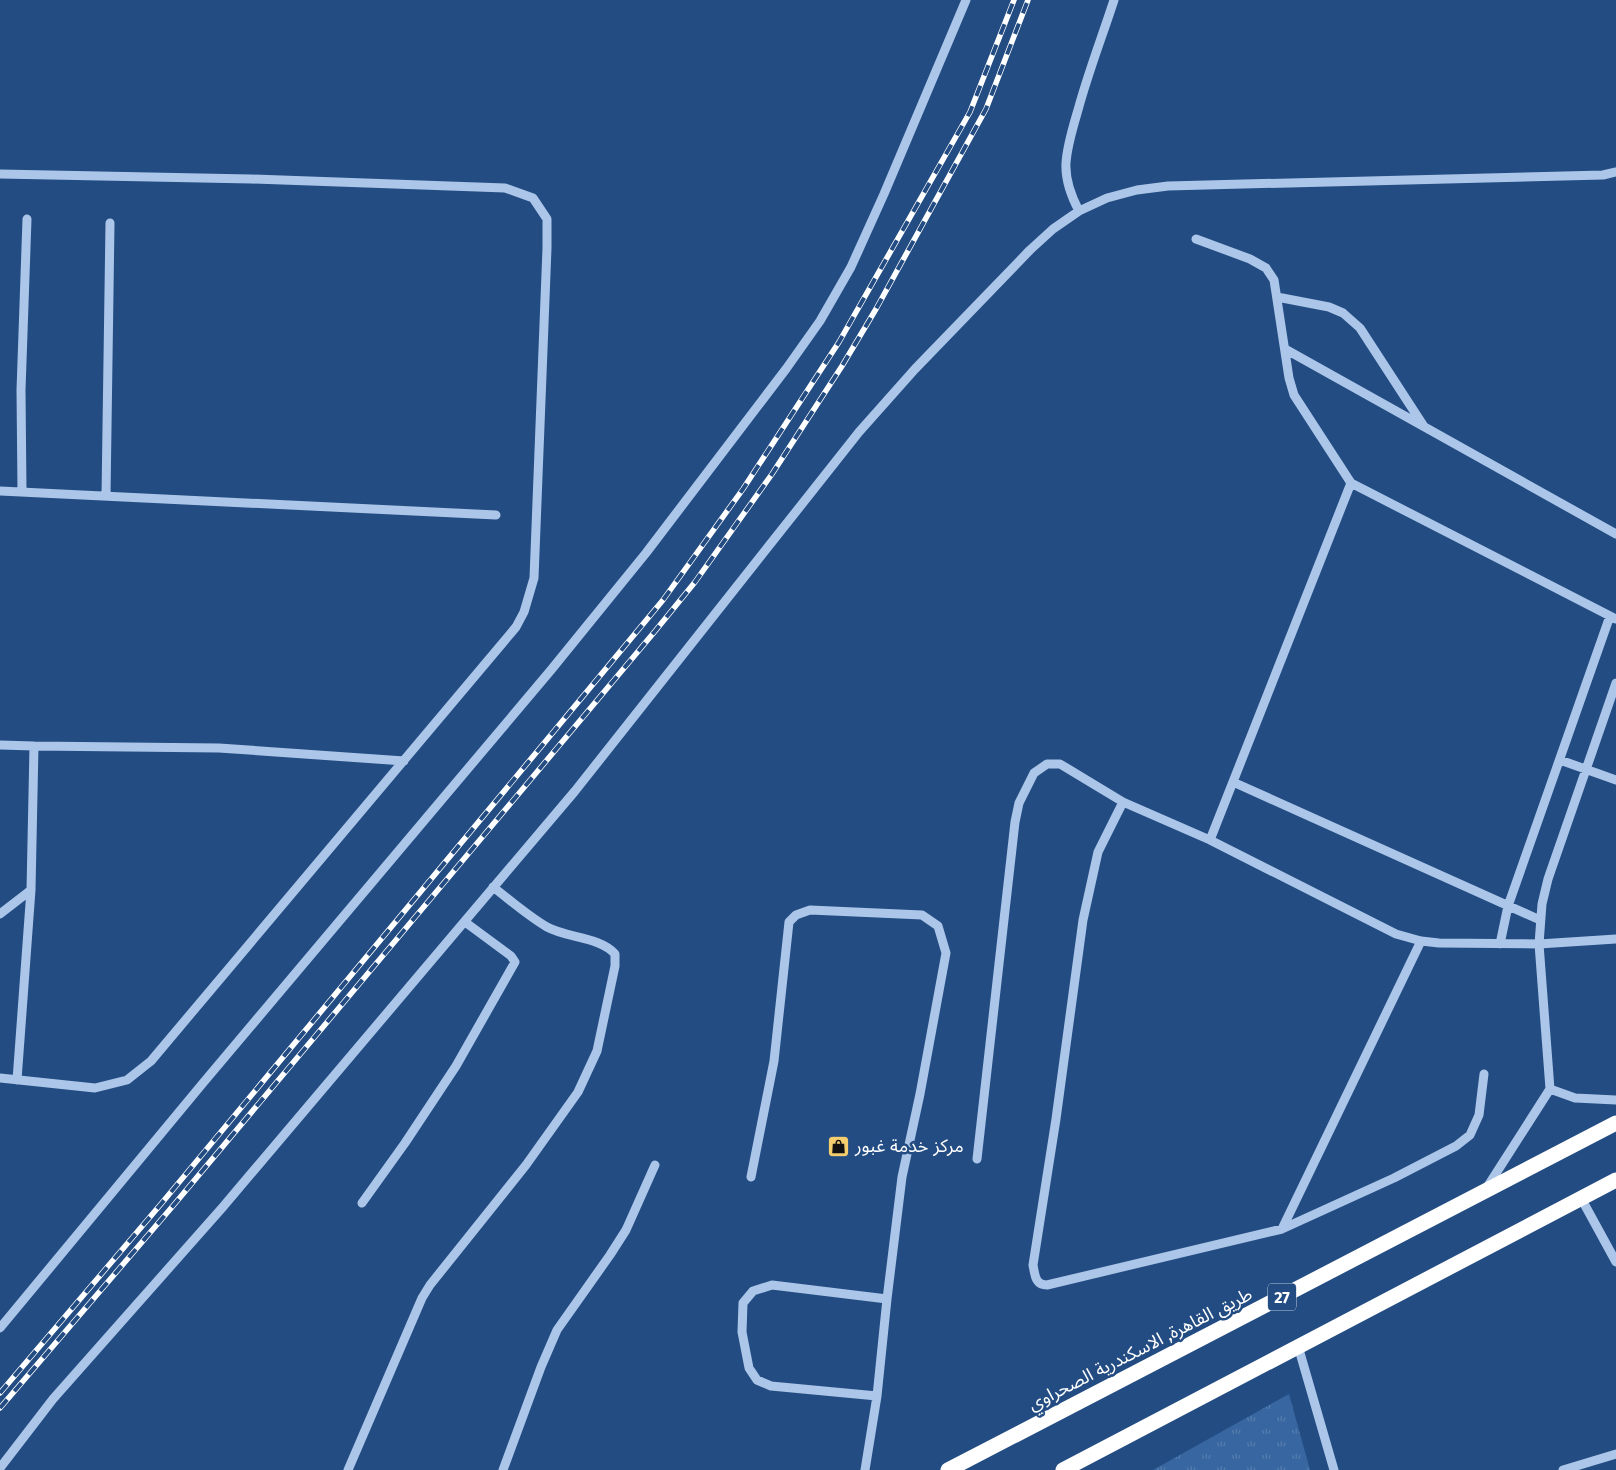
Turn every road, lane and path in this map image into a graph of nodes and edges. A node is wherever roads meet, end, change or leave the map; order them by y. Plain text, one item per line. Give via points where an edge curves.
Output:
1 (966, 0) edge
2 (1114, 0) edge
3 (1616, 172) edge
4 (0, 174) edge
5 (1079, 211) junction
6 (27, 219) dead end
7 (110, 223) dead end
8 (1196, 239) dead end
9 (1277, 297) junction
10 (1286, 349) junction
11 (1425, 427) junction
12 (1352, 483) junction
13 (0, 491) edge
14 (22, 492) junction
15 (106, 496) junction
16 (496, 515) dead end
17 (1616, 534) edge
18 (1613, 618) edge
19 (1616, 683) edge
20 (0, 745) edge
21 (34, 746) junction
22 (1560, 760) junction
23 (404, 762) junction
24 (1586, 770) junction
25 (1616, 780) edge
26 (1233, 782) junction
27 (1122, 802) junction
28 (1210, 840) junction
29 (493, 887) junction
30 (31, 890) junction
31 (1508, 906) junction
32 (0, 914) edge
33 (1540, 920) junction
34 (465, 922) junction
35 (1616, 939) edge
36 (1421, 941) junction
37 (1500, 944) junction
38 (1539, 944) junction
39 (1484, 1074) dead end
40 (0, 1078) edge
41 (16, 1080) junction
42 (1550, 1089) junction
43 (1616, 1100) edge
44 (1616, 1123) edge
45 (977, 1159) dead end
46 (655, 1165) dead end
47 (751, 1177) dead end
48 (1616, 1180) edge
49 (1484, 1192) junction
50 (1581, 1198) junction
51 (362, 1203) dead end
52 (1282, 1229) junction
53 (1616, 1262) edge
54 (887, 1299) junction
55 (0, 1328) edge
56 (1298, 1346) junction
57 (877, 1396) junction
58 (1616, 1454) edge
59 (0, 1468) edge
60 (348, 1470) edge
61 (503, 1470) edge
62 (865, 1470) edge
63 (948, 1470) edge
64 (1063, 1470) edge
65 (1334, 1470) edge
66 (1562, 1470) edge

1 - 55 street via 851,267 820,321 786,369 563,656
2 - 5 street via 1072,129 1066,163 1067,183
3 - 5 street via 1168,186 1107,198
4 - 23 street via 505,188 533,198 546,219 534,578 516,627
5 - 29 street via 1053,229 1023,257 915,369 860,432 575,791
6 - 14 street via 21,390
7 - 15 street
8 - 9 street via 1266,268 1274,280
9 - 10 street
9 - 11 street via 1329,307 1343,313 1360,328
10 - 11 street
10 - 12 street via 1294,395
11 - 17 street
12 - 18 street
12 - 26 street
13 - 14 street
14 - 15 street
15 - 16 street
18 - 22 street
19 - 24 street
20 - 21 street
21 - 23 street via 220,748
21 - 30 street
22 - 24 street
22 - 31 street
23 - 41 street via 151,1060 127,1080 95,1088
24 - 25 street
24 - 33 street via 1548,880
26 - 28 street
26 - 31 street
27 - 28 street
27 - 45 street via 1060,764 1047,764 1034,773 1019,803
27 - 52 street via 1098,852 1083,920 1033,1265 1037,1281 1047,1286
28 - 36 street via 1396,934
29 - 34 street
29 - 60 street via 548,927 603,944 615,954 597,1051 589,1072 568,1106 422,1298
30 - 32 street
30 - 41 street
31 - 33 street
31 - 37 street
33 - 38 street
34 - 51 street via 512,956 515,962 456,1066
34 - 59 street via 222,1208 53,1399
35 - 38 street
36 - 37 street
36 - 52 street
37 - 38 street
38 - 42 street
39 - 52 street via 1479,1115 1470,1135 1456,1146
40 - 41 street
42 - 43 street via 1575,1098
42 - 49 street
44 - 49 highway, طريق القاهرة, الاسكندرية الصحراوي / 27
46 - 61 street via 626,1230 557,1330
47 - 54 street via 774,1061 789,922 796,915 810,910 922,914 938,926 946,954 902,1177
48 - 50 highway
49 - 63 highway, طريق القاهرة, الاسكندرية الصحراوي / 27
50 - 53 street
50 - 56 highway
54 - 57 street
54 - 57 street via 772,1284 753,1291 744,1303 742,1332 749,1368 757,1380 771,1386
56 - 64 highway
56 - 65 street
57 - 62 street
58 - 66 street

